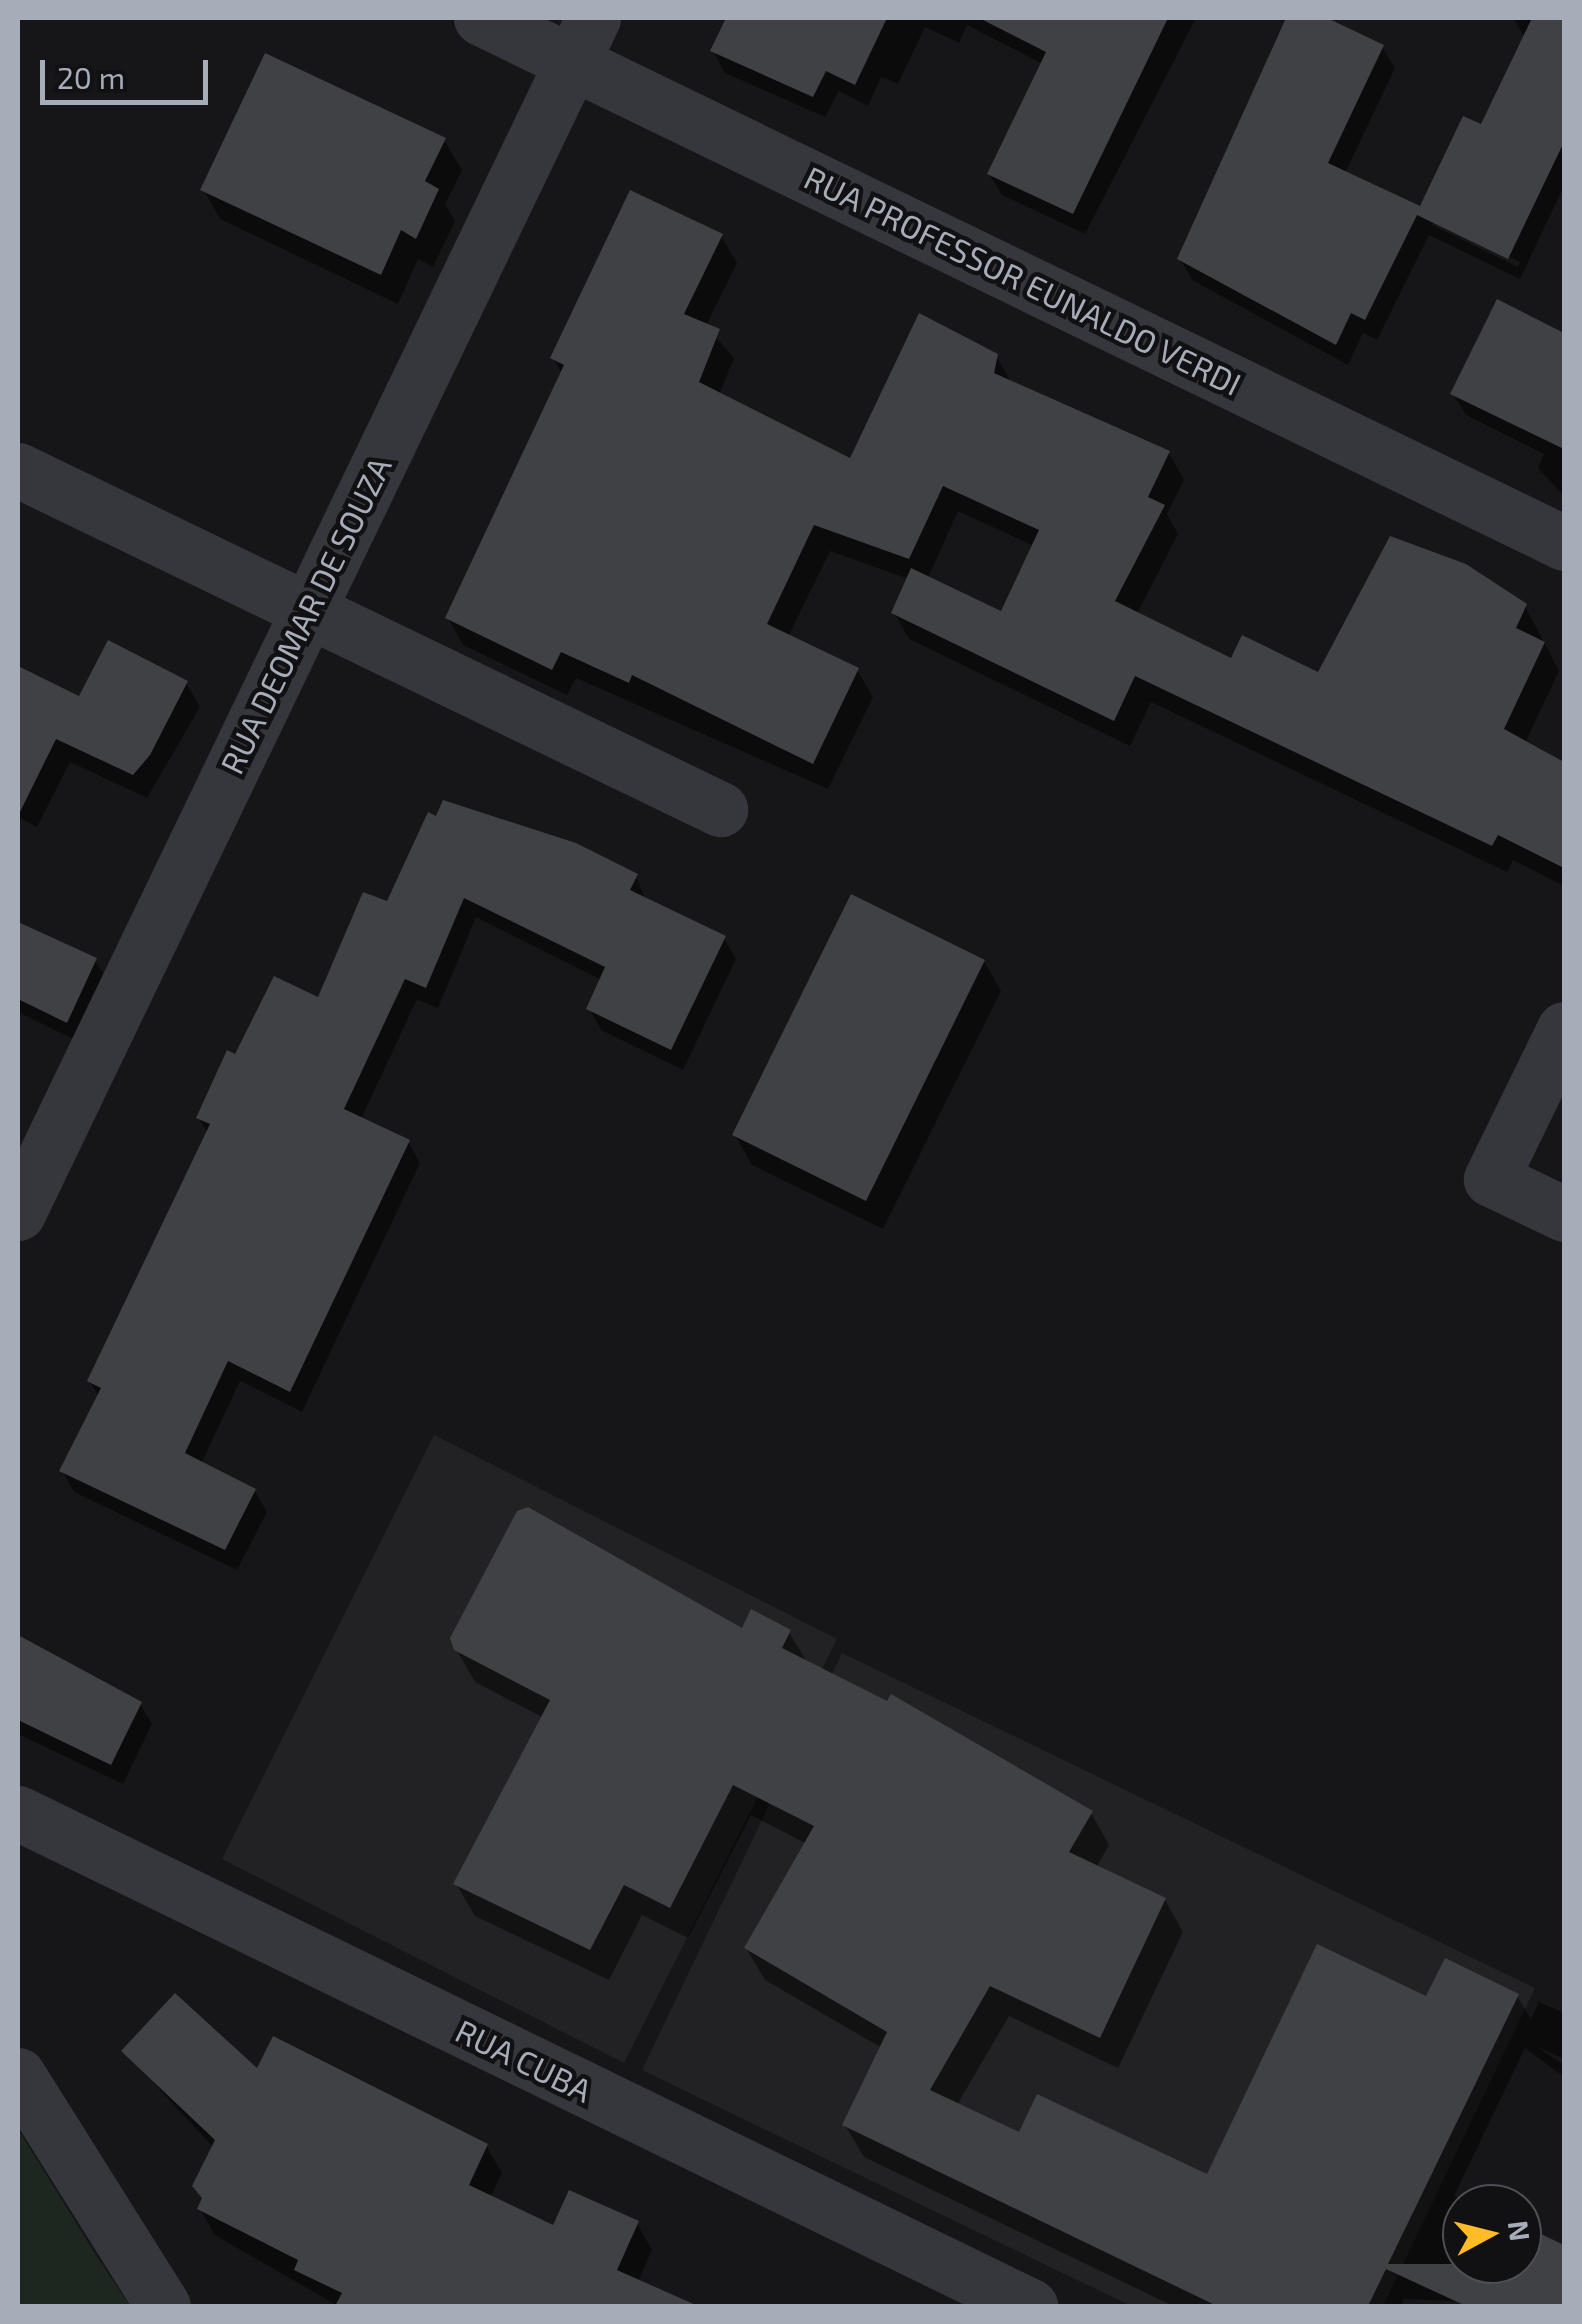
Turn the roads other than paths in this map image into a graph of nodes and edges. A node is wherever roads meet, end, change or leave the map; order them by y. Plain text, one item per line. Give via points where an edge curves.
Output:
1 (481, 18) edge
2 (583, 40) edge
3 (18, 470) edge
4 (1564, 543) edge
5 (308, 610) junction
6 (720, 809) dead end
7 (1564, 1028) edge
8 (18, 1213) edge
9 (1564, 1214) edge
10 (18, 1814) edge
11 (18, 2075) edge
12 (163, 2306) edge
13 (1030, 2306) edge

1 - 2 street, RUA PROFESSOR EUNALDO VERDI
2 - 4 street, RUA PROFESSOR EUNALDO VERDI
2 - 5 street, RUA DEOMAR DE SOUZA
3 - 5 street
5 - 6 street
5 - 8 street, RUA DEOMAR DE SOUZA
7 - 9 street via 1491,1179
10 - 13 street, RUA CUBA
11 - 12 street

